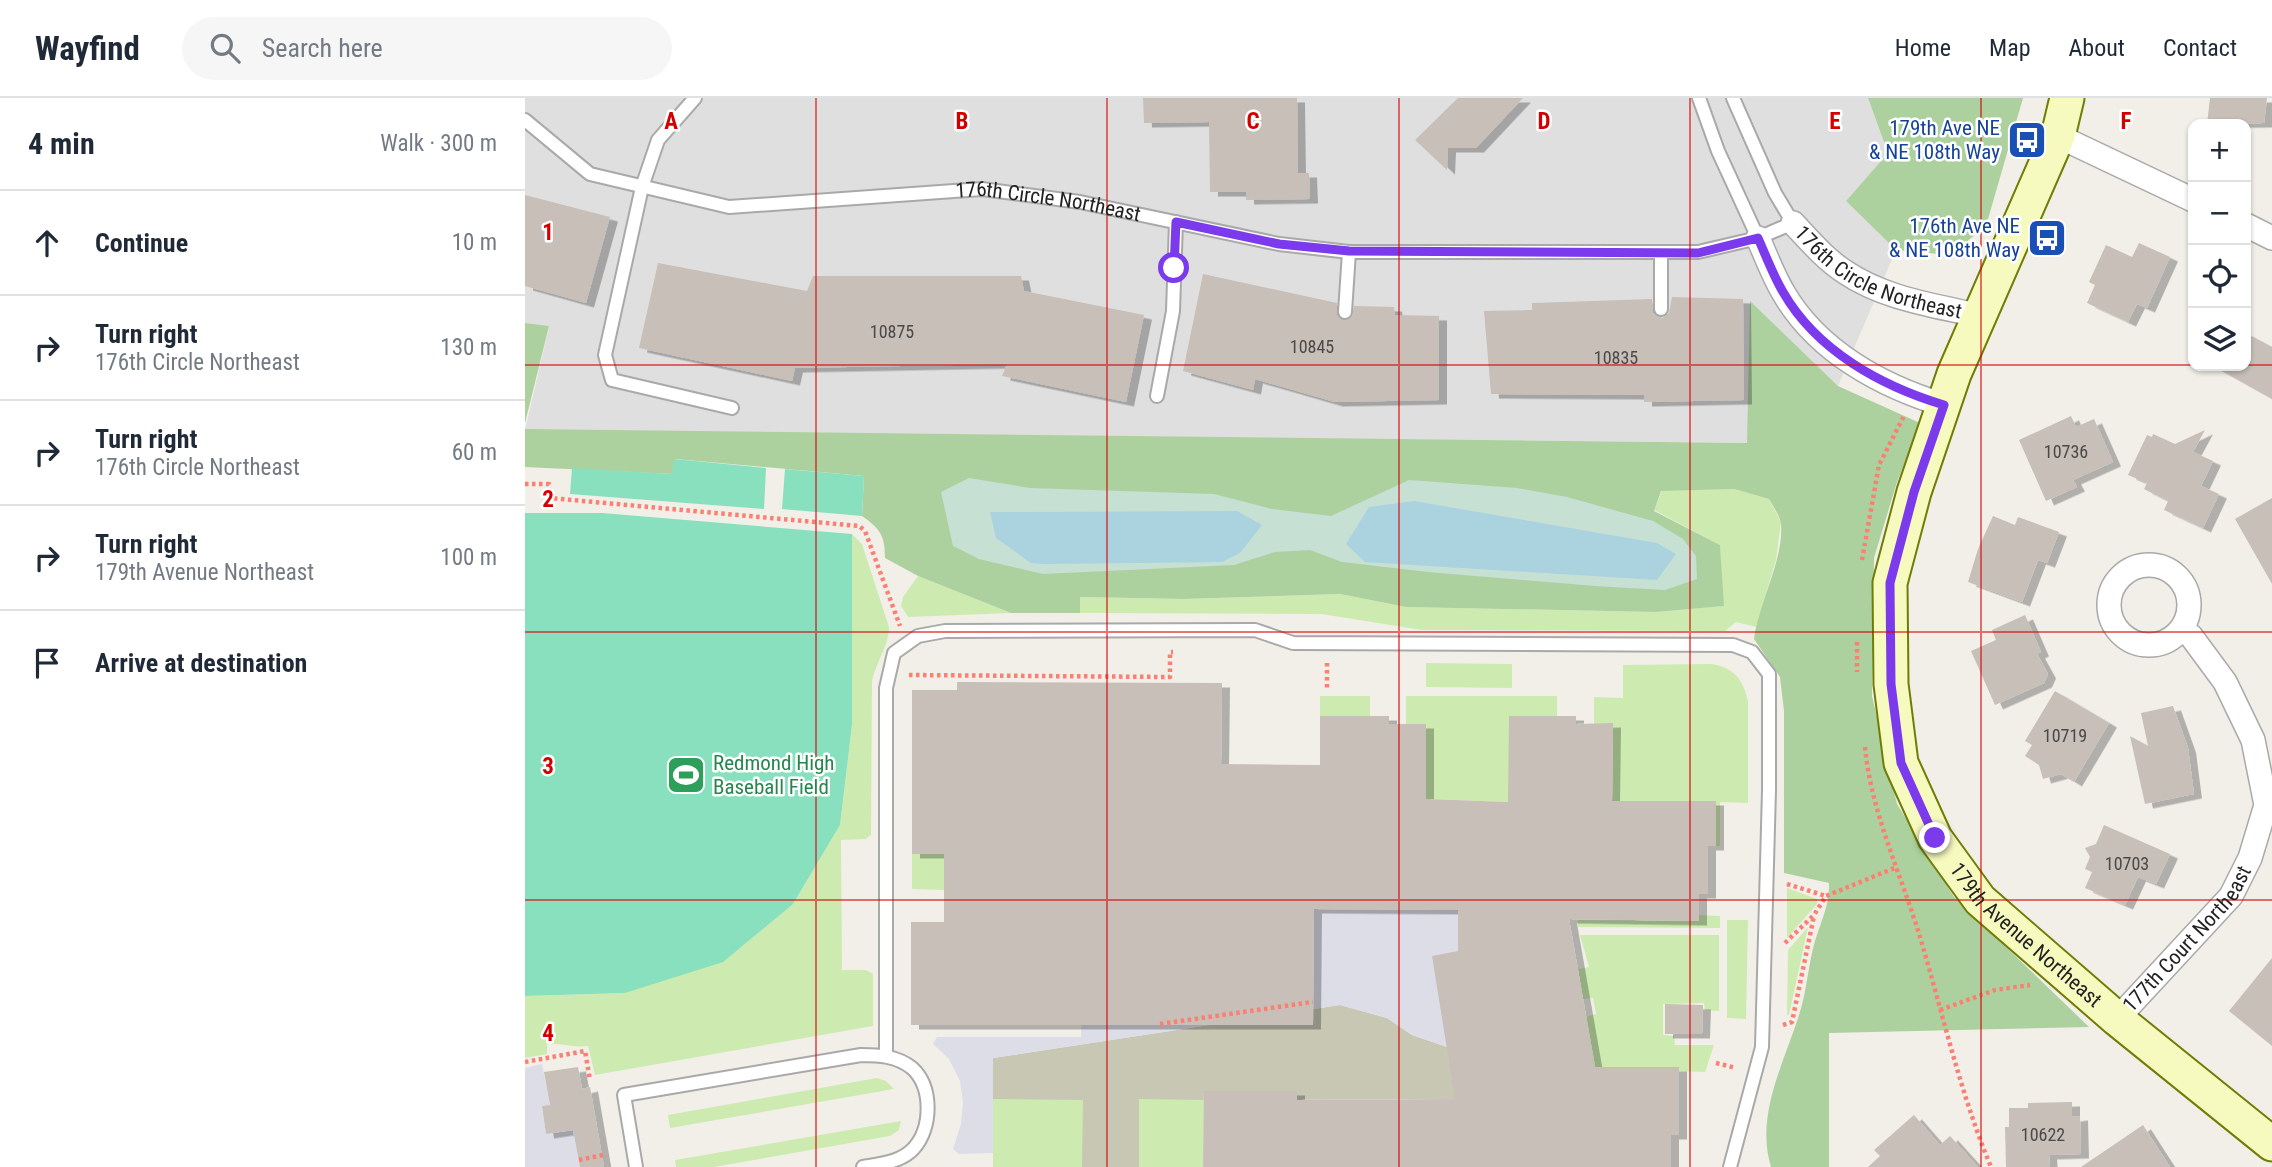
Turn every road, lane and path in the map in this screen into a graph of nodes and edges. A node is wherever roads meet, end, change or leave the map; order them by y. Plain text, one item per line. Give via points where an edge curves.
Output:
1 (695, 98) edge
2 (1699, 98) edge
3 (1733, 98) edge
4 (2067, 98) edge
5 (525, 120) edge
6 (2058, 136) junction
7 (642, 187) junction
8 (2188, 198) edge
9 (1176, 222) junction
10 (1793, 223) junction
11 (2251, 228) edge
12 (1758, 238) junction
13 (2272, 238) edge
14 (1349, 251) junction
15 (1661, 253) junction
16 (1661, 309) dead end
17 (1345, 313) dead end
18 (1980, 316) junction
19 (1157, 396) dead end
20 (1944, 405) junction
21 (732, 408) dead end
22 (525, 484) edge
23 (2182, 629) dead end
24 (906, 645) junction
25 (1184, 652) dead end
26 (1327, 662) dead end
27 (906, 687) dead end
28 (1327, 690) dead end
29 (2269, 806) edge
30 (1897, 867) dead end
31 (1767, 878) junction
32 (1826, 896) junction
33 (1814, 915) junction
34 (1765, 951) junction
35 (2057, 967) junction
36 (1313, 1002) dead end
37 (1940, 1010) dead end
38 (2117, 1019) junction
39 (1160, 1024) dead end
40 (1781, 1026) dead end
41 (885, 1055) junction
42 (525, 1062) edge
43 (1716, 1063) dead end
44 (1739, 1069) dead end
45 (590, 1080) dead end
46 (2272, 1144) edge
47 (603, 1155) dead end
48 (579, 1160) dead end
49 (636, 1167) edge
50 (863, 1167) edge
51 (1730, 1167) edge

1 - 7 lane via 658,140
2 - 12 lane
3 - 10 lane, 176th Circle Northeast via 1775,194
4 - 6 street, 179th Avenue Northeast
5 - 7 lane, 176th Circle Northeast via 590,174
6 - 8 street
6 - 18 street, 179th Avenue Northeast
7 - 9 lane, 176th Circle Northeast via 729,207 982,189 1080,202
7 - 21 lane via 605,355 612,380
9 - 14 lane, 176th Circle Northeast via 1279,244
9 - 19 lane via 1173,312
10 - 12 lane, 176th Circle Northeast
10 - 18 street, 176th Circle Northeast via 1826,257 1868,286
11 - 13 street
12 - 15 lane, 176th Circle Northeast via 1698,253
12 - 20 street via 1783,292 1832,348 1884,383
14 - 15 lane, 176th Circle Northeast
14 - 17 lane
15 - 16 lane
18 - 20 street, 179th Avenue Northeast
20 - 35 street, 179th Avenue Northeast via 1890,583 1891,684 1901,763 1935,838 1980,900
22 - 24 path via 549,484 550,498 859,526 865,531
23 - 29 street, 177th Court Northeast via 2225,682 2253,740
24 - 31 lane via 918,636 946,631 1255,630 1293,643 1733,645 1752,652 1769,674
24 - 41 lane via 894,653 886,688
25 - 27 path via 1170,652 1170,677 909,675
26 - 28 path
29 - 38 street, 177th Court Northeast via 2231,896
30 - 32 path
31 - 32 path
31 - 34 lane
32 - 33 path
33 - 34 path via 1785,944
33 - 40 path via 1792,1023
34 - 51 lane via 1762,1047
35 - 37 path via 2045,984 1995,990
35 - 38 street, 179th Avenue Northeast
36 - 39 path
38 - 46 street, 179th Avenue Northeast
41 - 49 lane via 860,1055 624,1095
41 - 50 lane via 913,1069 929,1100 925,1126 914,1149 890,1162
42 - 45 path via 585,1051
43 - 44 path
47 - 48 path

